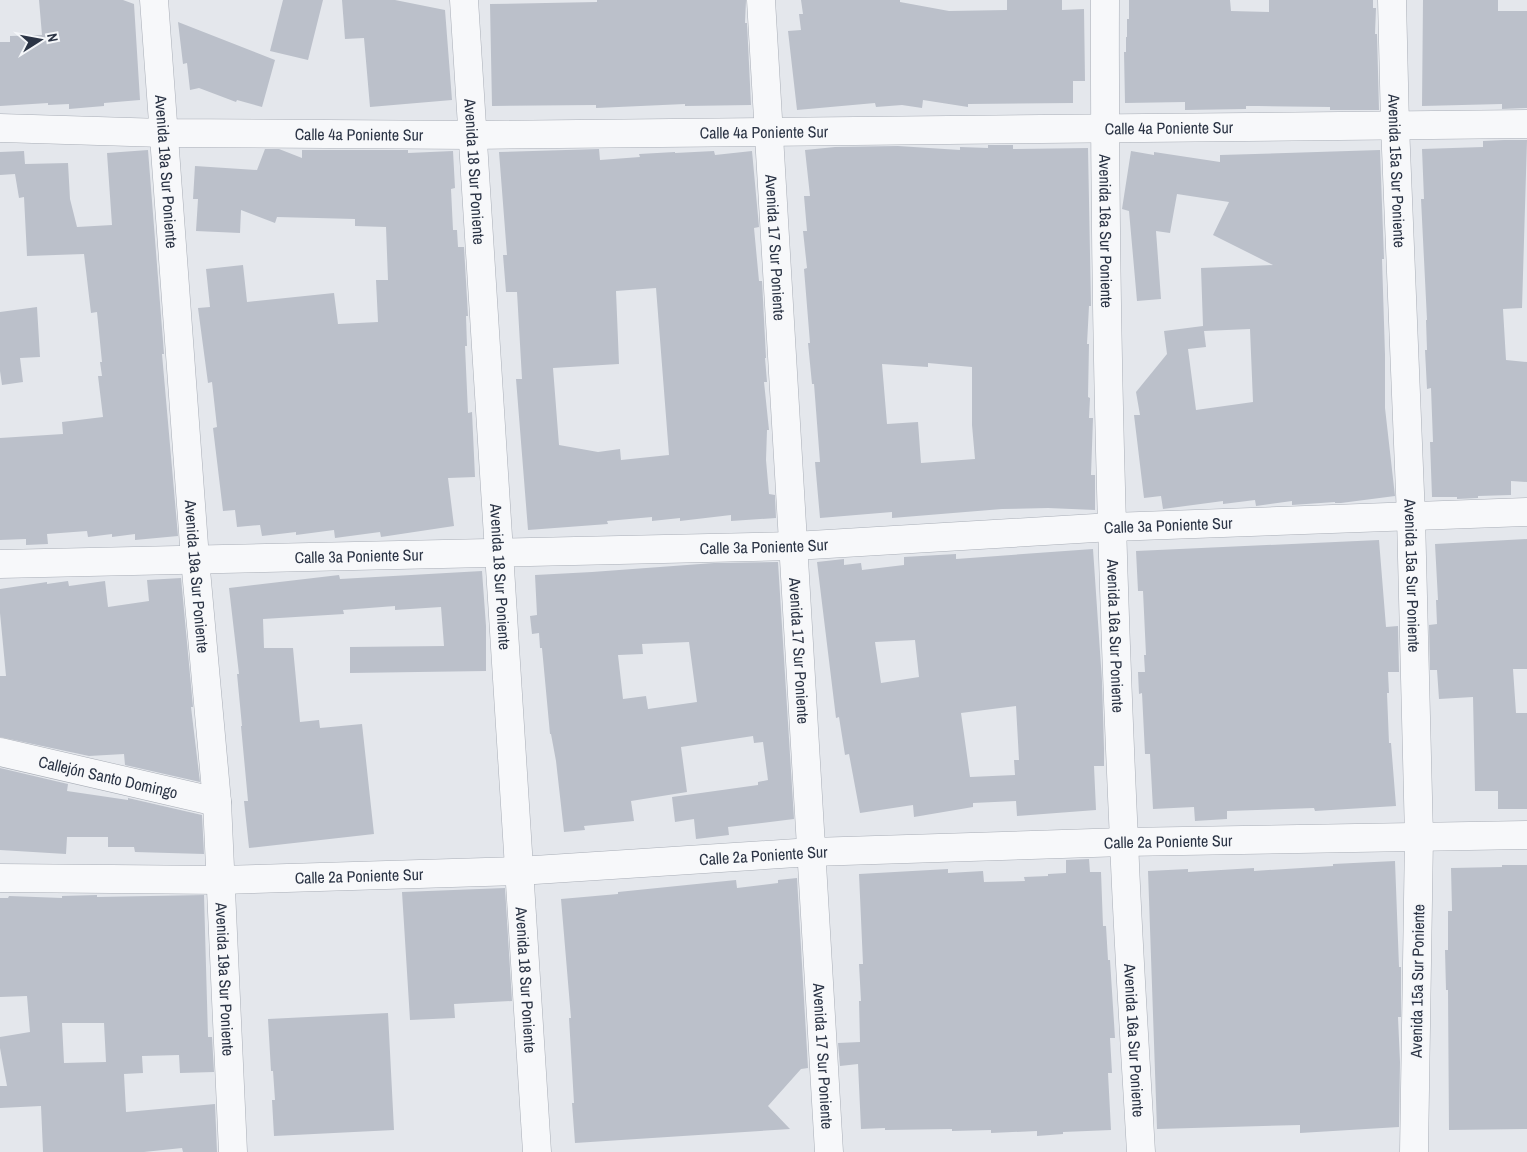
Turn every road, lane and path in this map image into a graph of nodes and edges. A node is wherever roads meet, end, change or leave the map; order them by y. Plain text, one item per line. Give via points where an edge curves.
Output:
1 (154, 0) edge
2 (464, 0) edge
3 (762, 0) edge
4 (1104, 0) edge
5 (1392, 0) edge
6 (1527, 124) edge
7 (1395, 125) junction
8 (0, 128) edge
9 (1104, 128) junction
10 (769, 131) junction
11 (163, 132) junction
12 (472, 134) junction
13 (1527, 512) edge
14 (1412, 517) junction
15 (1112, 527) junction
16 (794, 546) junction
17 (499, 553) junction
18 (195, 559) junction
19 (0, 564) edge
20 (0, 752) edge
21 (217, 802) junction
22 (1527, 835) edge
23 (1419, 836) junction
24 (1124, 842) junction
25 (812, 852) junction
26 (519, 871) junction
27 (0, 878) edge
28 (221, 880) junction
29 (233, 1152) edge
30 (537, 1152) edge
31 (829, 1152) edge
32 (1141, 1152) edge
33 (1414, 1152) edge

1 - 11 street, Avenida 19a Sur Poniente
2 - 12 street, Avenida 18 Sur Poniente
3 - 10 street, Avenida 17 Sur Poniente
4 - 9 street, Avenida 16a Sur Poniente
5 - 7 street, Avenida 15a Sur Poniente
6 - 7 street, Calle 4a Poniente Sur
7 - 9 street, Calle 4a Poniente Sur
7 - 14 street, Avenida 15a Sur Poniente
8 - 11 street, Calle 4a Poniente Sur
9 - 10 street, Calle 4a Poniente Sur
9 - 15 street, Avenida 16a Sur Poniente
10 - 12 street, Calle 4a Poniente Sur
10 - 16 street, Avenida 17 Sur Poniente
11 - 12 street, Calle 4a Poniente Sur
11 - 18 street, Avenida 19a Sur Poniente
12 - 17 street, Avenida 18 Sur Poniente
13 - 14 street, Calle 3a Poniente Sur
14 - 15 street, Calle 3a Poniente Sur
14 - 23 street, Avenida 15a Sur Poniente
15 - 16 street, Calle 3a Poniente Sur
15 - 24 street, Avenida 16a Sur Poniente
16 - 17 street, Calle 3a Poniente Sur
16 - 25 street, Avenida 17 Sur Poniente
17 - 18 street, Calle 3a Poniente Sur
17 - 26 street, Avenida 18 Sur Poniente
18 - 19 street, Calle 3a Poniente Sur
18 - 21 street, Avenida 19a Sur Poniente
20 - 21 street, Callejón Santo Domingo
21 - 28 street, Avenida 19a Sur Poniente
22 - 23 street, Calle 2a Poniente Sur
23 - 24 street, Calle 2a Poniente Sur
23 - 33 street, Avenida 15a Sur Poniente
24 - 25 street, Calle 2a Poniente Sur
24 - 32 street, Avenida 16a Sur Poniente
25 - 26 street, Calle 2a Poniente Sur
25 - 31 street, Avenida 17 Sur Poniente
26 - 28 street, Calle 2a Poniente Sur
26 - 30 street, Avenida 18 Sur Poniente
27 - 28 street, Calle 2a Poniente Sur
28 - 29 street, Avenida 19a Sur Poniente

